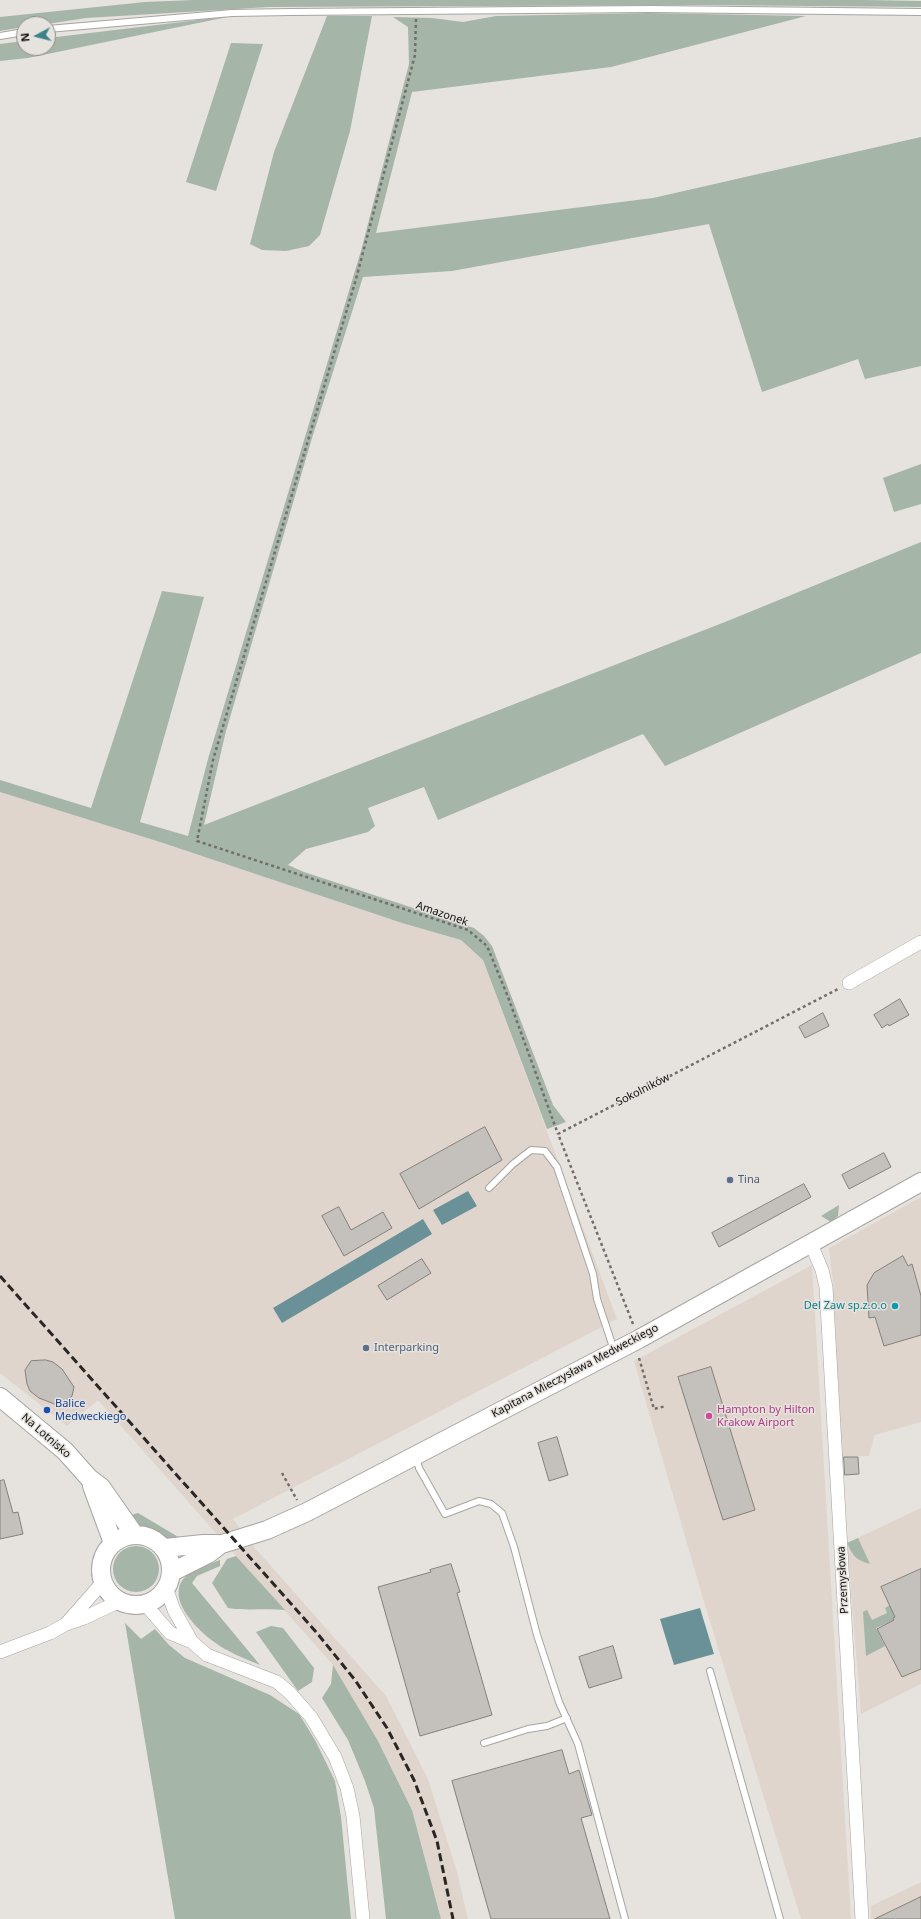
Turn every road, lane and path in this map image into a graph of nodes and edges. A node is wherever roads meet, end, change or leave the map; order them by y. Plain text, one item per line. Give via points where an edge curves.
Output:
1 (416, 12) junction
2 (921, 12) edge
3 (56, 28) edge
4 (16, 33) edge
5 (0, 36) edge
6 (921, 942) edge
7 (849, 983) joint
8 (558, 1134) junction
9 (921, 1182) edge
10 (489, 1188) dead end
11 (811, 1244) junction
12 (638, 1346) junction
13 (614, 1352) junction
14 (0, 1397) edge
15 (666, 1406) dead end
16 (415, 1454) junction
17 (89, 1478) junction
18 (134, 1534) junction
19 (113, 1543) junction
20 (222, 1544) junction
21 (165, 1548) junction
22 (169, 1580) junction
23 (103, 1582) junction
24 (120, 1601) junction
25 (145, 1604) junction
26 (66, 1624) junction
27 (192, 1642) junction
28 (0, 1652) edge
29 (710, 1671) dead end
30 (567, 1718) junction
31 (484, 1743) dead end
32 (363, 1919) edge
33 (625, 1919) edge
34 (780, 1919) edge
35 (862, 1919) edge

1 - 2 lane via 650,9
1 - 3 lane via 232,13
1 - 8 path, Amazonek via 415,55 356,279 213,760 197,841 468,930 487,946
4 - 5 lane
6 - 7 street
7 - 8 path, Sokolników
8 - 12 path
9 - 11 main road, Kapitana Mieczysława Medweckiego
10 - 13 lane via 531,1150 545,1151 557,1167 593,1274 597,1299
11 - 12 main road, Kapitana Mieczysława Medweckiego
11 - 35 street, Przemysłowa via 826,1287
12 - 13 main road, Kapitana Mieczysława Medweckiego
12 - 15 path via 654,1409
13 - 16 main road, Kapitana Mieczysława Medweckiego
14 - 17 main road, Na Lotnisko via 65,1451
16 - 20 main road, Kapitana Mieczysława Medweckiego via 307,1512 267,1530
16 - 30 lane via 419,1468 445,1514 479,1501 491,1504 502,1513 558,1702
17 - 18 main road, Na Lotnisko via 101,1488
17 - 19 main road, Na Lotnisko
18 - 19 main road
18 - 21 main road via 146,1535
19 - 23 main road via 102,1561
20 - 21 main road, Kapitana Mieczysława Medweckiego
20 - 22 main road, Kapitana Mieczysława Medweckiego
21 - 22 main road via 171,1564
22 - 25 main road via 156,1600
22 - 27 street via 174,1610
23 - 24 main road via 107,1590
23 - 26 street
24 - 25 main road
24 - 26 street
25 - 27 street via 170,1633
26 - 28 street via 50,1634
27 - 32 street via 207,1655 277,1682 311,1717 335,1757 347,1788 353,1816
29 - 34 lane
30 - 31 lane
30 - 33 lane via 578,1744

